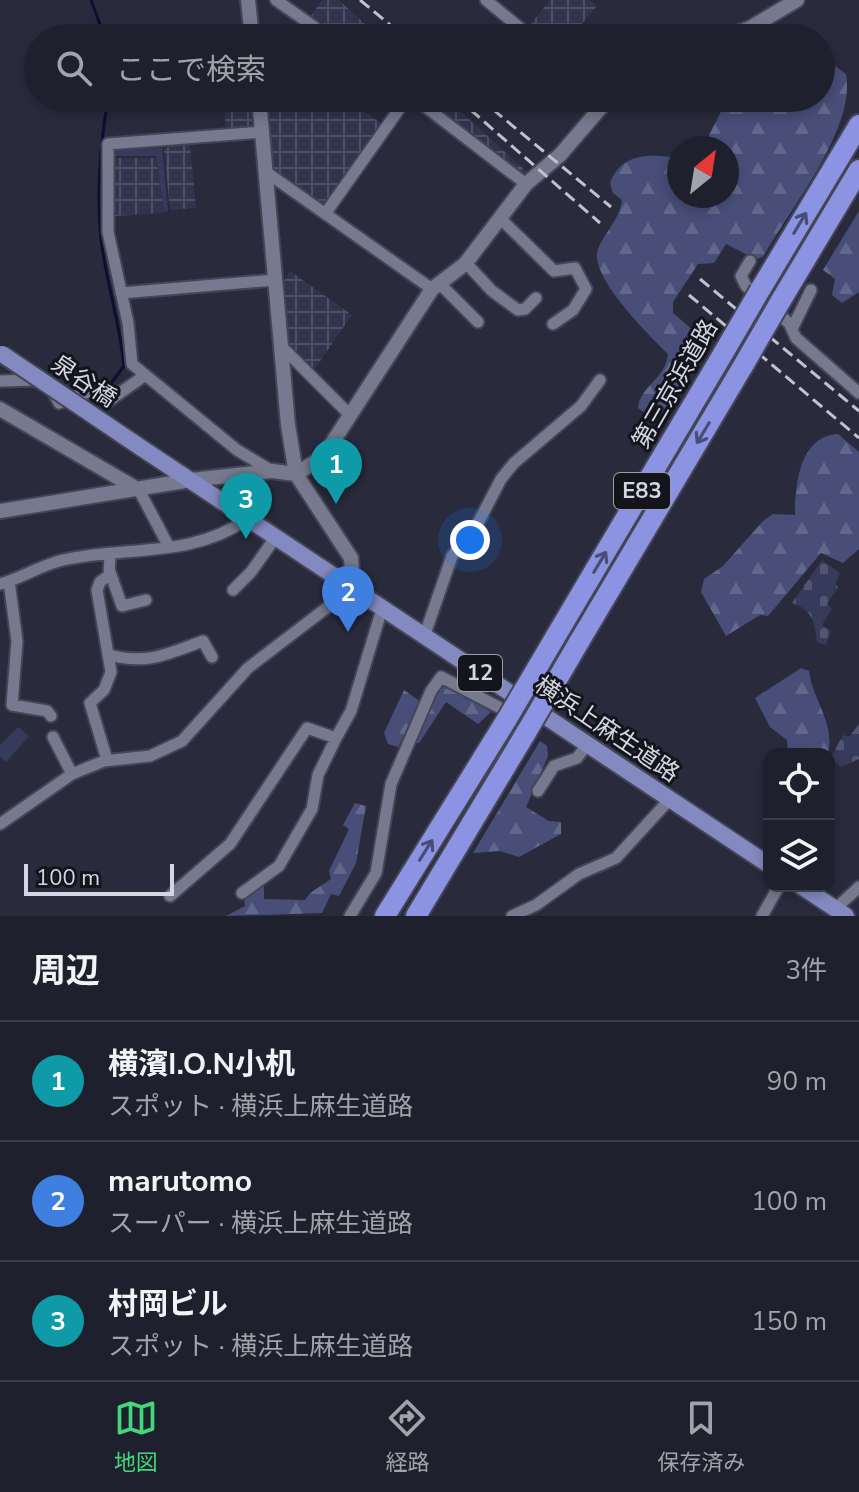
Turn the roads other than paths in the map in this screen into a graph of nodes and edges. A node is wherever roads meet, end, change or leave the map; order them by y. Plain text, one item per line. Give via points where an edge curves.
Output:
1 (248, 0) edge
2 (276, 0) edge
3 (487, 0) edge
4 (797, 0) edge
5 (251, 24) edge
6 (310, 24) edge
7 (515, 24) edge
8 (757, 24) edge
9 (260, 112) edge
10 (397, 112) edge
11 (432, 112) edge
12 (596, 112) edge
13 (859, 125) edge
14 (262, 132) junction
15 (859, 170) edge
16 (266, 172) junction
17 (526, 184) junction
18 (325, 214) junction
19 (502, 220) junction
20 (750, 261) dead end
21 (466, 263) junction
22 (275, 280) junction
23 (436, 287) junction
24 (811, 290) dead end
25 (121, 293) junction
26 (536, 298) dead end
27 (478, 322) dead end
28 (553, 324) dead end
29 (792, 329) junction
30 (281, 346) junction
31 (1, 353) edge
32 (144, 376) junction
33 (2, 379) edge
34 (600, 380) dead end
35 (859, 393) edge
36 (0, 409) edge
37 (350, 415) junction
38 (140, 447) joint
39 (272, 471) junction
40 (296, 474) junction
41 (191, 480) junction
42 (139, 490) junction
43 (0, 511) edge
44 (247, 519) junction
45 (275, 538) junction
46 (169, 547) junction
47 (110, 555) junction
48 (110, 572) junction
49 (5, 583) edge
50 (346, 585) junction
51 (233, 590) dead end
52 (146, 600) dead end
53 (382, 609) junction
54 (424, 637) junction
55 (109, 655) junction
56 (212, 657) dead end
57 (527, 705) junction
58 (51, 716) dead end
59 (53, 737) dead end
60 (336, 738) junction
61 (586, 746) junction
62 (107, 760) junction
63 (72, 774) junction
64 (538, 791) dead end
65 (670, 799) junction
66 (0, 824) edge
67 (763, 861) edge
68 (859, 887) edge
69 (776, 892) edge
70 (810, 892) edge
71 (242, 893) dead end
72 (170, 896) dead end
73 (840, 912) edge
74 (350, 916) edge
75 (385, 916) edge
76 (416, 916) edge
77 (512, 916) edge
78 (762, 916) edge

1 - 5 street
2 - 6 street
3 - 7 street
4 - 8 street
9 - 14 street
10 - 18 street
11 - 17 street
12 - 17 street via 560,155
75 -> 13 highway, 第三京浜道路 / E83, bridge
14 - 16 street
14 - 25 street via 108,144 108,232
15 -> 76 highway, 第三京浜道路 / E83, bridge
16 - 18 street
16 - 22 street
17 - 19 street
18 - 23 street
19 - 21 street
19 - 28 street via 554,271 575,268 586,289 573,310
20 - 29 street via 741,276 746,286
21 - 23 street
21 - 26 street via 518,310
22 - 25 street
22 - 30 street
23 - 27 street
23 - 37 street
24 - 29 street
25 - 32 street via 130,360
29 - 35 street via 809,351
30 - 37 street
30 - 40 street
31 - 38 main road, 泉谷橋 / 12, bridge
32 - 33 street via 110,400 81,392 59,403 42,380
32 - 39 street
34 - 54 street via 581,406 501,479 476,527 452,556
36 - 42 street
37 - 40 street via 323,457
38 - 41 main road, 横浜上麻生道路 / 12
39 - 40 street
39 - 41 street
40 - 50 street via 351,558
41 - 42 street
41 - 44 main road, 横浜上麻生道路 / 12
42 - 43 street
42 - 46 street
44 - 45 main road, 横浜上麻生道路 / 12
44 - 46 street via 201,544
45 - 50 main road, 横浜上麻生道路 / 12
45 - 51 street
46 - 47 street
47 - 48 street
47 - 49 street via 65,559
48 - 52 street via 122,606
48 - 55 street via 97,590
49 - 58 street via 17,641 12,705
50 - 53 main road, 横浜上麻生道路 / 12
50 - 62 street via 329,606 248,668 182,741 150,756
53 - 54 main road, 横浜上麻生道路 / 12
53 - 60 street via 351,711
54 - 57 main road, 横浜上麻生道路 / 12
55 - 56 street via 154,659 203,641
55 - 62 street via 111,672 104,690 90,703
57 - 61 main road, 横浜上麻生道路 / 12
57 - 74 street via 519,718 441,677 391,784 376,873
59 - 63 street
60 - 71 street via 318,775 312,809 279,866
60 - 72 street via 307,728 230,844
61 - 64 street via 577,758 554,766
61 - 65 main road, 横浜上麻生道路 / 12
62 - 63 street
63 - 66 street
65 - 67 main road, 横浜上麻生道路 / 12
65 - 77 street via 616,858 579,874
68 - 73 street
69 - 78 street
70 - 73 main road

